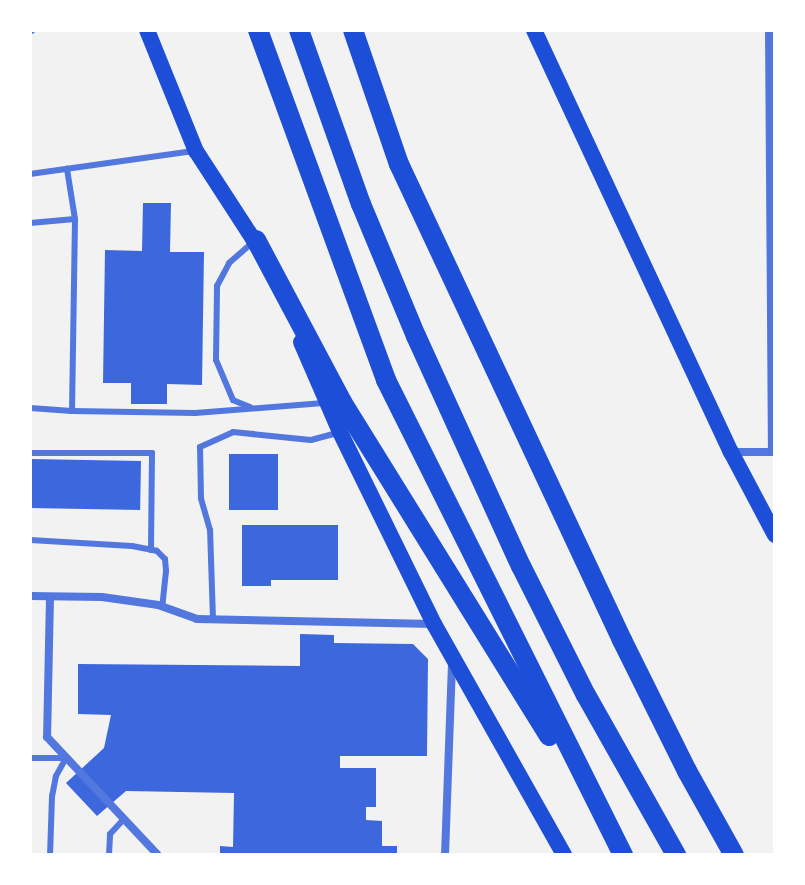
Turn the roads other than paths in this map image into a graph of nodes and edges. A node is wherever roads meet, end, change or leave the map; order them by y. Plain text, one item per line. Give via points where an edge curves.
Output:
1 (147, 30) edge
2 (258, 30) edge
3 (299, 30) edge
4 (353, 30) edge
5 (534, 30) edge
6 (769, 30) edge
7 (772, 103) edge
8 (196, 151) junction
9 (772, 153) edge
10 (67, 169) junction
11 (30, 174) edge
12 (75, 219) junction
13 (30, 223) edge
14 (256, 240) junction
15 (335, 402) junction
16 (250, 407) junction
17 (30, 408) edge
18 (72, 411) junction
19 (340, 432) junction
20 (731, 452) junction
21 (773, 452) edge
22 (30, 453) edge
23 (775, 535) edge
24 (30, 540) edge
25 (151, 550) junction
26 (30, 596) edge
27 (50, 597) junction
28 (162, 607) junction
29 (213, 619) junction
30 (434, 624) junction
31 (452, 652) junction
32 (30, 758) edge
33 (66, 758) junction
34 (124, 819) junction
35 (609, 832) junction
36 (50, 855) edge
37 (109, 855) edge
38 (158, 855) edge
39 (445, 855) edge
40 (564, 855) edge
41 (623, 855) edge
42 (676, 855) edge
43 (734, 855) edge

1 - 8 main road
2 - 35 highway via 386,380
3 - 42 highway via 361,204 521,566
4 - 43 highway via 399,164 622,640
5 - 20 main road
6 - 7 street
7 - 9 street
8 - 10 lane
8 - 14 main road
9 - 21 street
10 - 11 lane
10 - 12 lane
12 - 13 lane
12 - 18 lane
14 - 15 highway
14 - 16 lane via 229,263 217,286 216,360 233,400
15 - 16 lane
15 - 19 main road
15 - 35 highway
16 - 18 lane via 195,413
17 - 18 lane
19 - 29 lane via 311,440 233,432 200,447
19 - 30 main road
20 - 21 street
20 - 23 main road
22 - 25 lane via 152,453
24 - 25 lane
25 - 28 lane via 165,559
26 - 27 street
27 - 28 street via 102,597
27 - 33 street via 47,737
28 - 29 street
29 - 30 street
30 - 31 main road
31 - 39 street
31 - 40 main road
32 - 33 lane
33 - 34 street
33 - 36 lane via 52,796
34 - 37 lane via 110,834
34 - 38 street
35 - 41 highway

